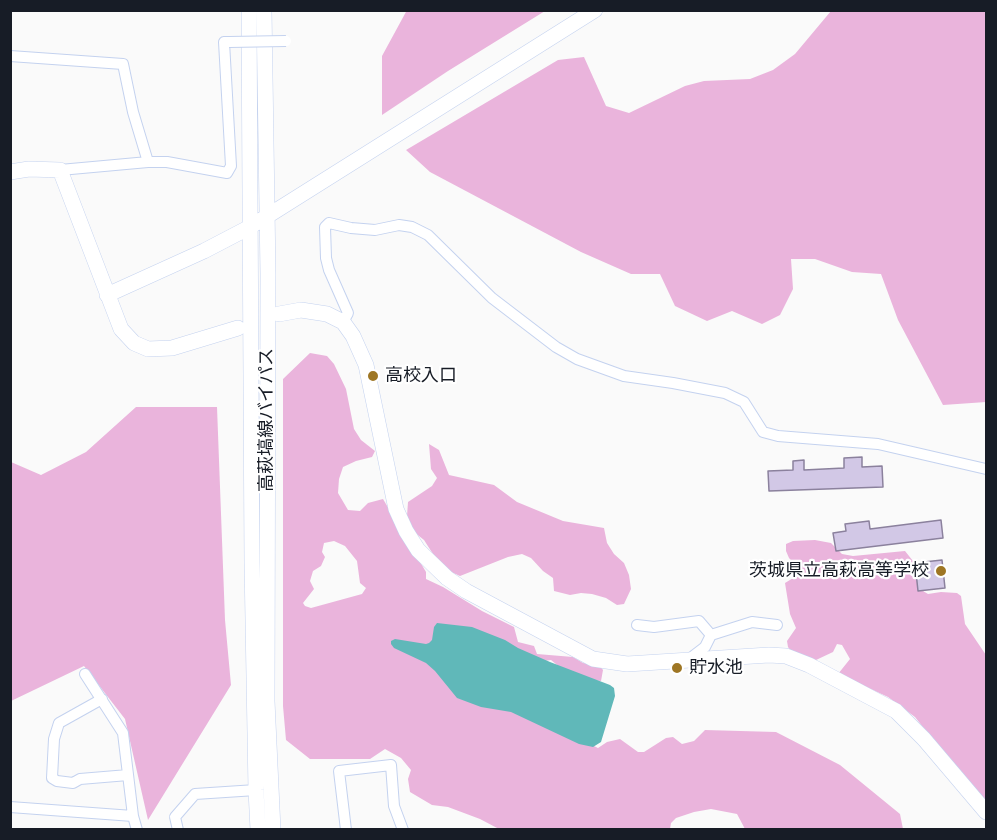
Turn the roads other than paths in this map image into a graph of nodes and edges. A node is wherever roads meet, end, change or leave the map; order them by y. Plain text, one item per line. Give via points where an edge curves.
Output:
1 (249, 10) edge
2 (264, 10) edge
3 (596, 10) edge
4 (288, 41) dead end
5 (10, 56) edge
6 (148, 162) junction
7 (60, 170) junction
8 (10, 172) edge
9 (267, 216) junction
10 (250, 227) junction
11 (108, 295) junction
12 (279, 314) dead end
13 (343, 322) junction
14 (238, 328) dead end
15 (987, 469) edge
16 (259, 563) junction
17 (637, 625) dead end
18 (777, 625) dead end
19 (711, 635) junction
20 (688, 660) junction
21 (85, 674) dead end
22 (102, 699) junction
23 (260, 701) junction
24 (128, 775) junction
25 (256, 790) junction
26 (10, 807) edge
27 (987, 812) edge
28 (133, 816) junction
29 (137, 830) edge
30 (178, 830) edge
31 (258, 830) edge
32 (273, 830) edge
33 (346, 830) edge
34 (403, 830) edge

1 - 10 street, 高萩塙線バイパス
2 - 9 street, 高萩塙線バイパス
3 - 9 street
4 - 6 street, bridge via 224,42 231,166 227,173
5 - 6 street via 123,64
6 - 7 street
7 - 8 street
7 - 11 street
9 - 10 street
9 - 16 street, 高萩塙線バイパス
10 - 11 street
10 - 16 street, 高萩塙線バイパス
11 - 14 street via 121,329 134,343 148,349 172,348
12 - 13 street via 313,310
13 - 15 street via 348,313 329,270 325,226 329,223 375,230 399,225 412,227 428,235 501,305 555,347 584,362 624,376 725,393 744,402 763,432 778,436 878,444
13 - 20 street via 366,364 396,509 418,550 431,564 466,591 592,659 627,664
16 - 23 street, 高萩塙線バイパス
17 - 19 street via 654,627 699,621
18 - 19 street via 752,622
19 - 20 street via 705,647
20 - 27 street via 786,656 878,699 909,723
21 - 22 street
22 - 24 street via 123,733
22 - 24 street via 59,723 52,778 73,783
23 - 25 street, 高萩塙線バイパス
23 - 32 street, 高萩塙線バイパス
24 - 28 street
25 - 30 street via 195,794 175,817
25 - 31 street, 高萩塙線バイパス
26 - 28 street
28 - 29 street
33 - 34 street via 339,771 391,765 394,806

